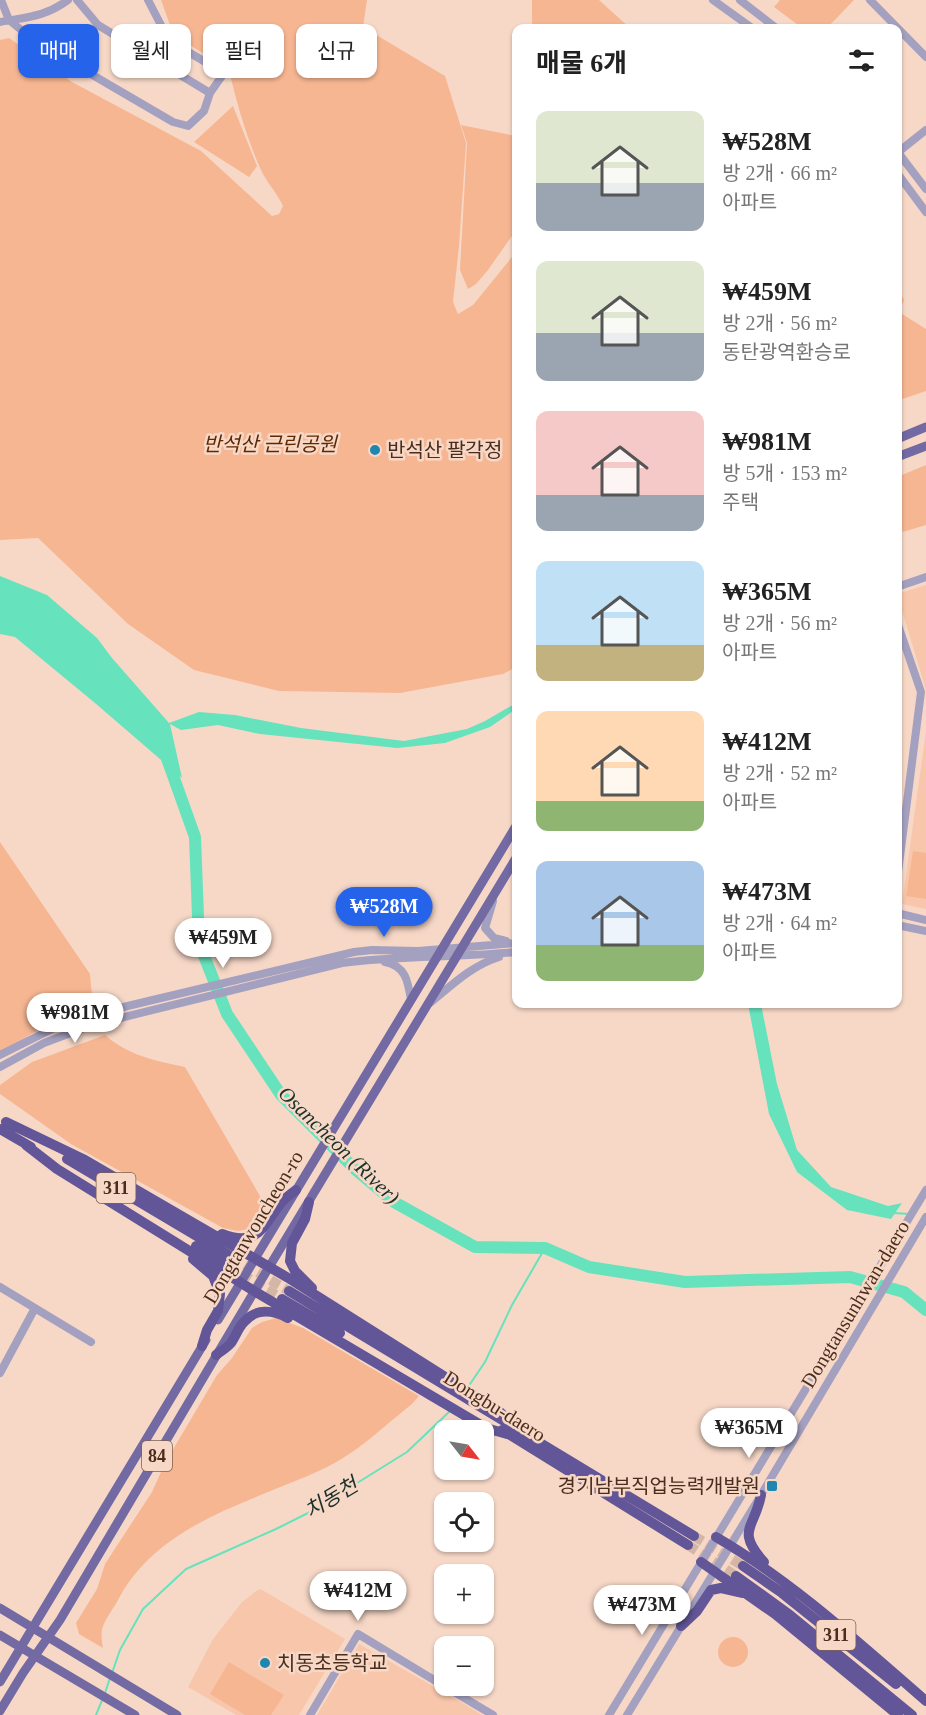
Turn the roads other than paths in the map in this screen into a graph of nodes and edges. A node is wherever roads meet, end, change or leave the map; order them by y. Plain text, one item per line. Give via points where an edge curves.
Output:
1 (1, 0) edge
2 (46, 0) edge
3 (68, 0) edge
4 (77, 0) edge
5 (148, 0) edge
6 (713, 0) edge
7 (740, 0) edge
8 (870, 0) edge
9 (51, 10) junction
10 (4, 21) edge
11 (160, 24) edge
12 (746, 24) edge
13 (770, 24) edge
14 (894, 24) edge
15 (111, 33) edge
16 (902, 33) edge
17 (191, 54) edge
18 (926, 57) edge
19 (185, 78) edge
20 (210, 93) junction
21 (926, 130) edge
22 (902, 148) edge
23 (902, 158) edge
24 (902, 179) edge
25 (926, 188) edge
26 (915, 196) junction
27 (926, 212) edge
28 (926, 427) edge
29 (902, 437) edge
30 (926, 446) edge
31 (902, 455) edge
32 (926, 577) edge
33 (902, 585) edge
34 (902, 637) edge
35 (923, 703) edge
36 (512, 833) edge
37 (902, 846) edge
38 (512, 865) edge
39 (496, 891) junction
40 (902, 915) edge
41 (926, 920) edge
42 (902, 926) edge
43 (926, 931) edge
44 (512, 941) edge
45 (512, 942) edge
46 (462, 948) junction
47 (512, 952) edge
48 (439, 953) junction
49 (512, 953) edge
50 (456, 957) junction
51 (369, 960) junction
52 (411, 1000) junction
53 (427, 1006) junction
54 (0, 1055) edge
55 (0, 1067) edge
56 (2, 1123) edge
57 (27, 1145) junction
58 (296, 1190) junction
59 (925, 1191) edge
60 (309, 1202) junction
61 (926, 1217) edge
62 (190, 1221) junction
63 (176, 1242) junction
64 (255, 1258) junction
65 (269, 1267) junction
66 (240, 1283) junction
67 (0, 1287) edge
68 (254, 1291) junction
69 (286, 1295) tunnel mouth
70 (316, 1296) junction
71 (35, 1308) junction
72 (304, 1321) junction
73 (91, 1342) dead end
74 (202, 1346) junction
75 (216, 1355) junction
76 (0, 1373) edge
77 (433, 1383) junction
78 (761, 1495) junction
79 (716, 1537) junction
80 (691, 1540) tunnel mouth
81 (730, 1545) junction
82 (701, 1562) junction
83 (742, 1566) tunnel mouth
84 (714, 1570) junction
85 (736, 1576) tunnel mouth
86 (778, 1578) junction
87 (747, 1594) junction
88 (0, 1608) edge
89 (681, 1626) junction
90 (33, 1628) junction
91 (0, 1635) edge
92 (48, 1637) junction
93 (21, 1647) junction
94 (35, 1655) junction
95 (434, 1680) edge
96 (0, 1682) edge
97 (461, 1696) edge
98 (926, 1701) edge
99 (926, 1709) edge
100 (0, 1711) edge
101 (135, 1715) edge
102 (177, 1715) edge
103 (310, 1715) edge
104 (493, 1715) edge
105 (609, 1715) edge
106 (627, 1715) edge
107 (898, 1715) edge
108 (912, 1715) edge

1 - 10 street
2 - 9 street
3 - 9 street
4 - 15 street via 98,25
5 - 11 street
6 - 12 street
7 - 13 street
8 - 14 street
9 - 10 street via 32,18
10 - 20 street via 173,122 188,126 204,111
16 - 18 street
17 - 20 street via 219,70 222,76
19 - 20 street
21 - 22 street
23 - 25 street
24 - 26 street
25 - 26 street via 916,187
26 - 27 street
28 - 29 main road
30 - 31 main road
32 - 33 street
34 - 35 street
35 - 37 street
36 - 48 main road, Dongtanwoncheon-ro / 84
38 - 39 main road, 84
39 - 44 street via 485,928 494,939
39 - 46 main road, 84
40 - 41 street
42 - 43 street
45 - 46 street
46 - 48 street
46 - 50 main road, 84
47 - 50 street
48 - 50 street
48 - 51 street
48 - 52 main road, Dongtanwoncheon-ro / 84
48 - 54 street via 372,950 310,961 94,1014 60,1025
49 - 53 street via 479,964
50 - 53 main road, 84
51 - 52 street via 398,966 407,980
51 - 55 street via 113,1019 44,1043
52 - 58 main road, Dongtanwoncheon-ro / 84
53 - 60 main road, 84
56 - 57 highway, 311
56 - 57 highway, 311 via 230,1261
56 - 62 highway via 85,1160
57 - 63 highway via 57,1169
58 - 62 highway via 263,1229 247,1238 233,1239
58 - 64 main road, Dongtanwoncheon-ro / 84
59 - 79 street, Dongtansunhwan-daero
60 - 65 main road, Dongtanwoncheon-ro / 84
60 - 70 highway via 305,1219 291,1243 290,1261
61 - 78 street, Dongtansunhwan-daero
62 - 64 highway
63 - 66 highway
63 - 74 highway via 213,1276 220,1294 218,1311
64 - 65 highway
64 - 66 main road, Dongtanwoncheon-ro / 84
65 - 68 main road, Dongtanwoncheon-ro / 84
65 - 70 highway
66 - 68 highway
66 - 74 main road, Dongtanwoncheon-ro / 84
67 - 71 street
68 - 72 highway
68 - 75 main road, Dongtanwoncheon-ro / 84
69 - 77 highway, Dongbu-daero
70 - 77 highway
71 - 73 street
71 - 76 street
72 - 75 highway via 258,1312 244,1321 230,1345
72 - 77 highway
74 - 90 main road, Dongtanwoncheon-ro / 84
75 - 92 main road, Dongtanwoncheon-ro / 84
77 - 80 highway, Dongbu-daero
78 - 81 street, Dongtansunhwan-daero
78 - 86 highway via 747,1535 754,1551
79 - 81 highway
79 - 82 street, Dongtansunhwan-daero
81 - 84 street, Dongtansunhwan-daero
81 - 86 highway
82 - 84 highway
82 - 105 street, Dongtansunhwan-daero
83 - 99 highway, 311
84 - 87 highway
84 - 89 street, Dongtansunhwan-daero
85 - 108 highway, 311
86 - 98 highway
87 - 89 highway via 721,1588 711,1590
87 - 107 highway
88 - 90 main road
89 - 106 street, Dongtansunhwan-daero
90 - 92 main road
90 - 93 main road, Dongtanwoncheon-ro / 84
91 - 93 main road
92 - 94 main road, Dongtanwoncheon-ro / 84
92 - 102 main road
93 - 94 main road
93 - 96 main road, 84
94 - 100 main road, 84
94 - 101 main road
95 - 103 street via 358,1634
97 - 104 street

